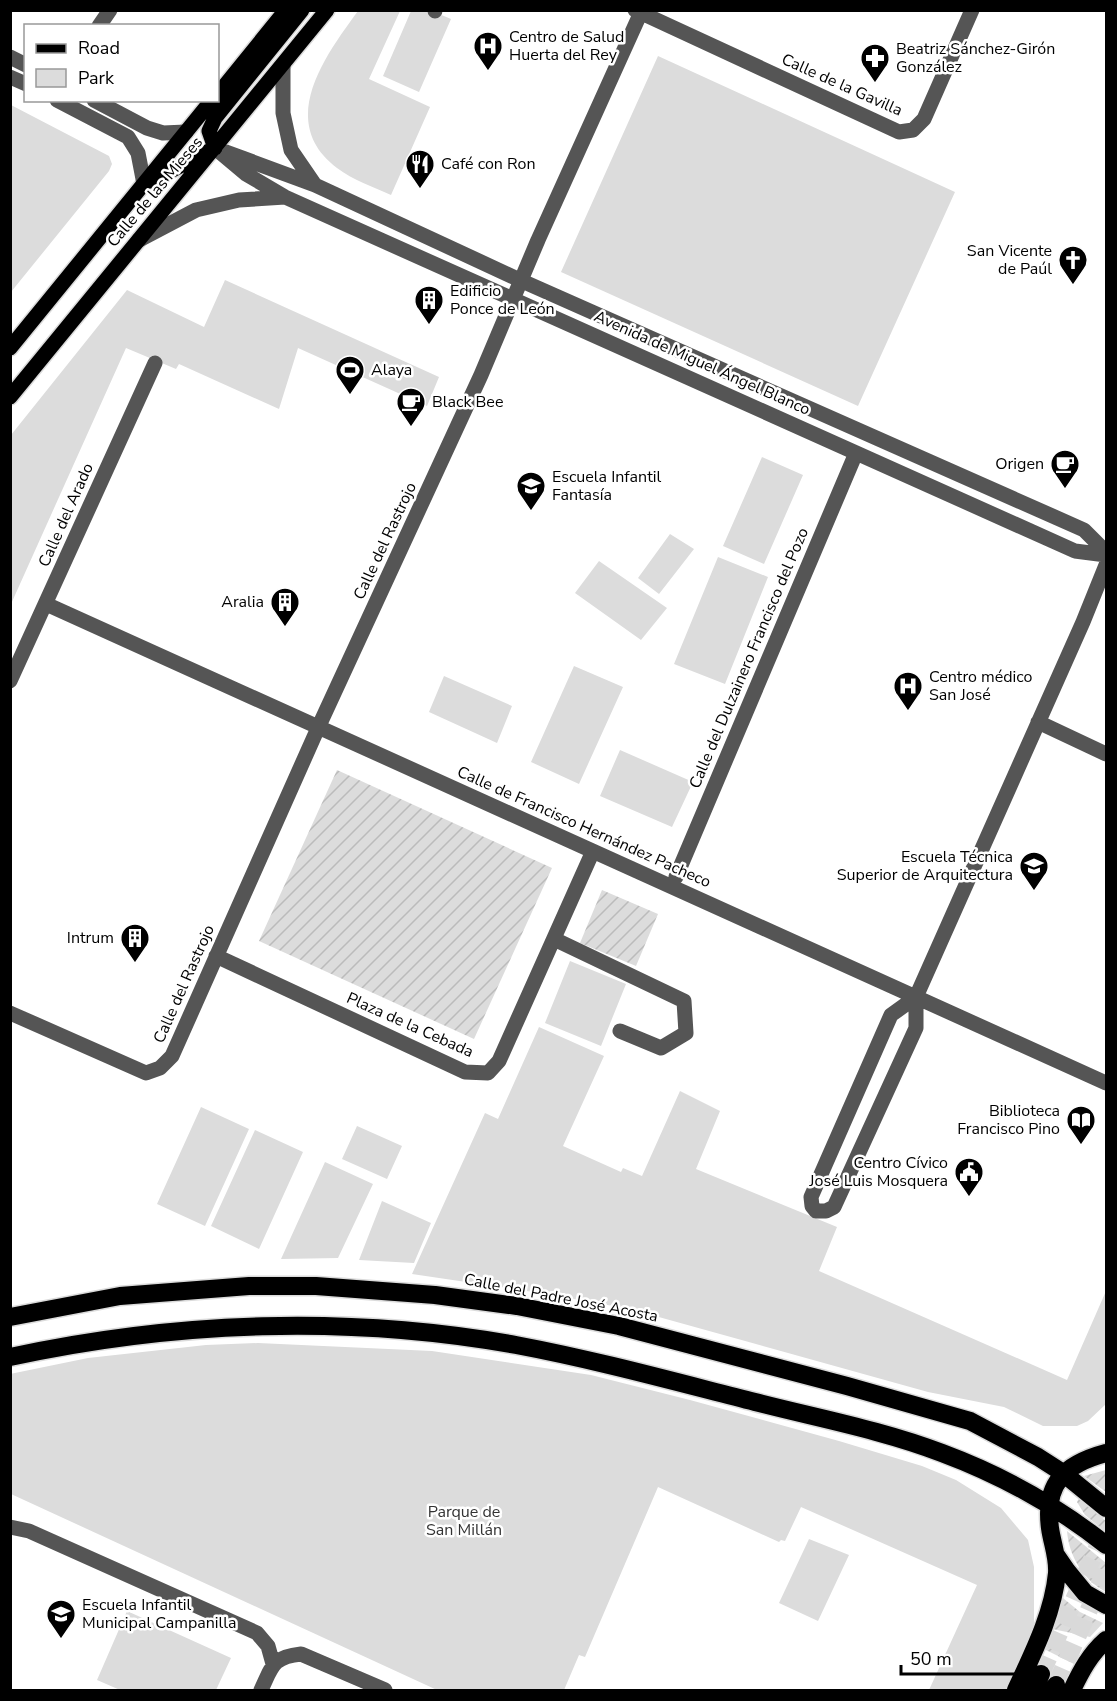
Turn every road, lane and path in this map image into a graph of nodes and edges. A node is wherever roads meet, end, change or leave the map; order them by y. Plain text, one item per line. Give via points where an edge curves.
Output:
1 (110, 10) edge
2 (286, 10) edge
3 (302, 10) edge
4 (327, 10) edge
5 (972, 10) edge
6 (639, 11) edge
7 (100, 24) edge
8 (10, 57) edge
9 (24, 64) edge
10 (283, 64) junction
11 (10, 77) edge
12 (24, 83) edge
13 (219, 93) edge
14 (61, 102) edge
15 (98, 102) edge
16 (210, 102) edge
17 (186, 132) junction
18 (215, 148) junction
19 (144, 184) junction
20 (315, 185) junction
21 (285, 197) junction
22 (139, 240) junction
23 (522, 281) junction
24 (515, 299) junction
25 (10, 348) edge
26 (154, 363) dead end
27 (10, 397) edge
28 (856, 453) junction
29 (1107, 554) edge
30 (1107, 565) edge
31 (46, 604) junction
32 (10, 681) edge
33 (1038, 722) junction
34 (318, 728) junction
35 (1107, 754) edge
36 (593, 851) junction
37 (676, 877) dead end
38 (554, 939) junction
39 (216, 956) junction
40 (916, 997) junction
41 (10, 1013) edge
42 (620, 1031) dead end
43 (1107, 1083) edge
44 (10, 1317) edge
45 (10, 1357) edge
46 (1107, 1453) edge
47 (1063, 1473) junction
48 (1048, 1504) junction
49 (1107, 1508) edge
50 (10, 1527) edge
51 (1107, 1545) edge
52 (1056, 1555) junction
53 (1107, 1605) edge
54 (1107, 1640) edge
55 (273, 1664) junction
56 (1051, 1686) edge
57 (261, 1690) edge
58 (385, 1690) edge
59 (1016, 1690) edge

1 - 7 street
2 - 13 main road
3 - 18 main road via 215,118 208,131
4 - 10 main road, Calle de las Mieses
5 - 6 street, Calle de la Gavilla via 924,118 913,130 899,132
6 - 23 street, Calle del Rastrojo
8 - 9 street
10 - 18 main road, Calle de las Mieses
10 - 20 street via 283,113 291,150
11 - 12 street
14 - 19 street via 128,137 138,153
15 - 17 street via 147,128 163,133
16 - 17 main road, Calle de las Mieses
17 - 19 main road, Calle de las Mieses
18 - 19 main road
18 - 20 street, Avenida de Miguel Ángel Blanco
18 - 21 street, Avenida de Miguel Ángel Blanco via 246,174
18 - 22 main road, Calle de las Mieses
19 - 25 main road, Calle de las Mieses
20 - 23 street, Avenida de Miguel Ángel Blanco
21 - 22 street, Avenida de Miguel Ángel Blanco via 239,200 196,210
21 - 24 street, Avenida de Miguel Ángel Blanco
22 - 27 main road, Calle de las Mieses
23 - 24 street, Calle del Rastrojo
23 - 29 street, Avenida de Miguel Ángel Blanco via 1083,530
24 - 28 street, Avenida de Miguel Ángel Blanco
24 - 34 street, Calle del Rastrojo
26 - 31 street, Calle del Arado
28 - 29 street, Avenida de Miguel Ángel Blanco via 1075,551
28 - 37 street, Calle del Dulzainero Francisco del Pozo
30 - 33 street
31 - 32 street, Calle del Arado
31 - 34 street, Calle de Francisco Hernández Pacheco
33 - 35 street
33 - 40 street
34 - 36 street, Calle de Francisco Hernández Pacheco
34 - 39 street, Calle del Rastrojo
36 - 38 street, Plaza de la Cebada
36 - 40 street, Calle de Francisco Hernández Pacheco
38 - 39 street, Plaza de la Cebada via 499,1061 488,1073 465,1072
38 - 42 street via 684,1001 686,1033 661,1048
39 - 41 street, Calle del Rastrojo via 172,1056 160,1068 146,1073
40 - 40 street via 891,1016 811,1197 816,1211 834,1207 916,1028
40 - 43 street, Calle de Francisco Hernández Pacheco
44 - 47 highway, Calle del Padre José Acosta via 120,1296 249,1286 316,1286 517,1306 619,1326 970,1421
45 - 48 highway via 123,1337 260,1325 417,1332 515,1345 867,1430 941,1453
46 - 47 highway via 1085,1459
47 - 48 highway
47 - 49 highway, Calle del Padre José Acosta
48 - 51 highway
48 - 52 highway
50 - 55 street via 29,1531 257,1633 268,1646
52 - 53 highway via 1085,1593
52 - 59 highway via 1048,1616
54 - 56 highway via 1096,1648 1083,1668
55 - 57 street
55 - 58 street via 286,1656 301,1654

